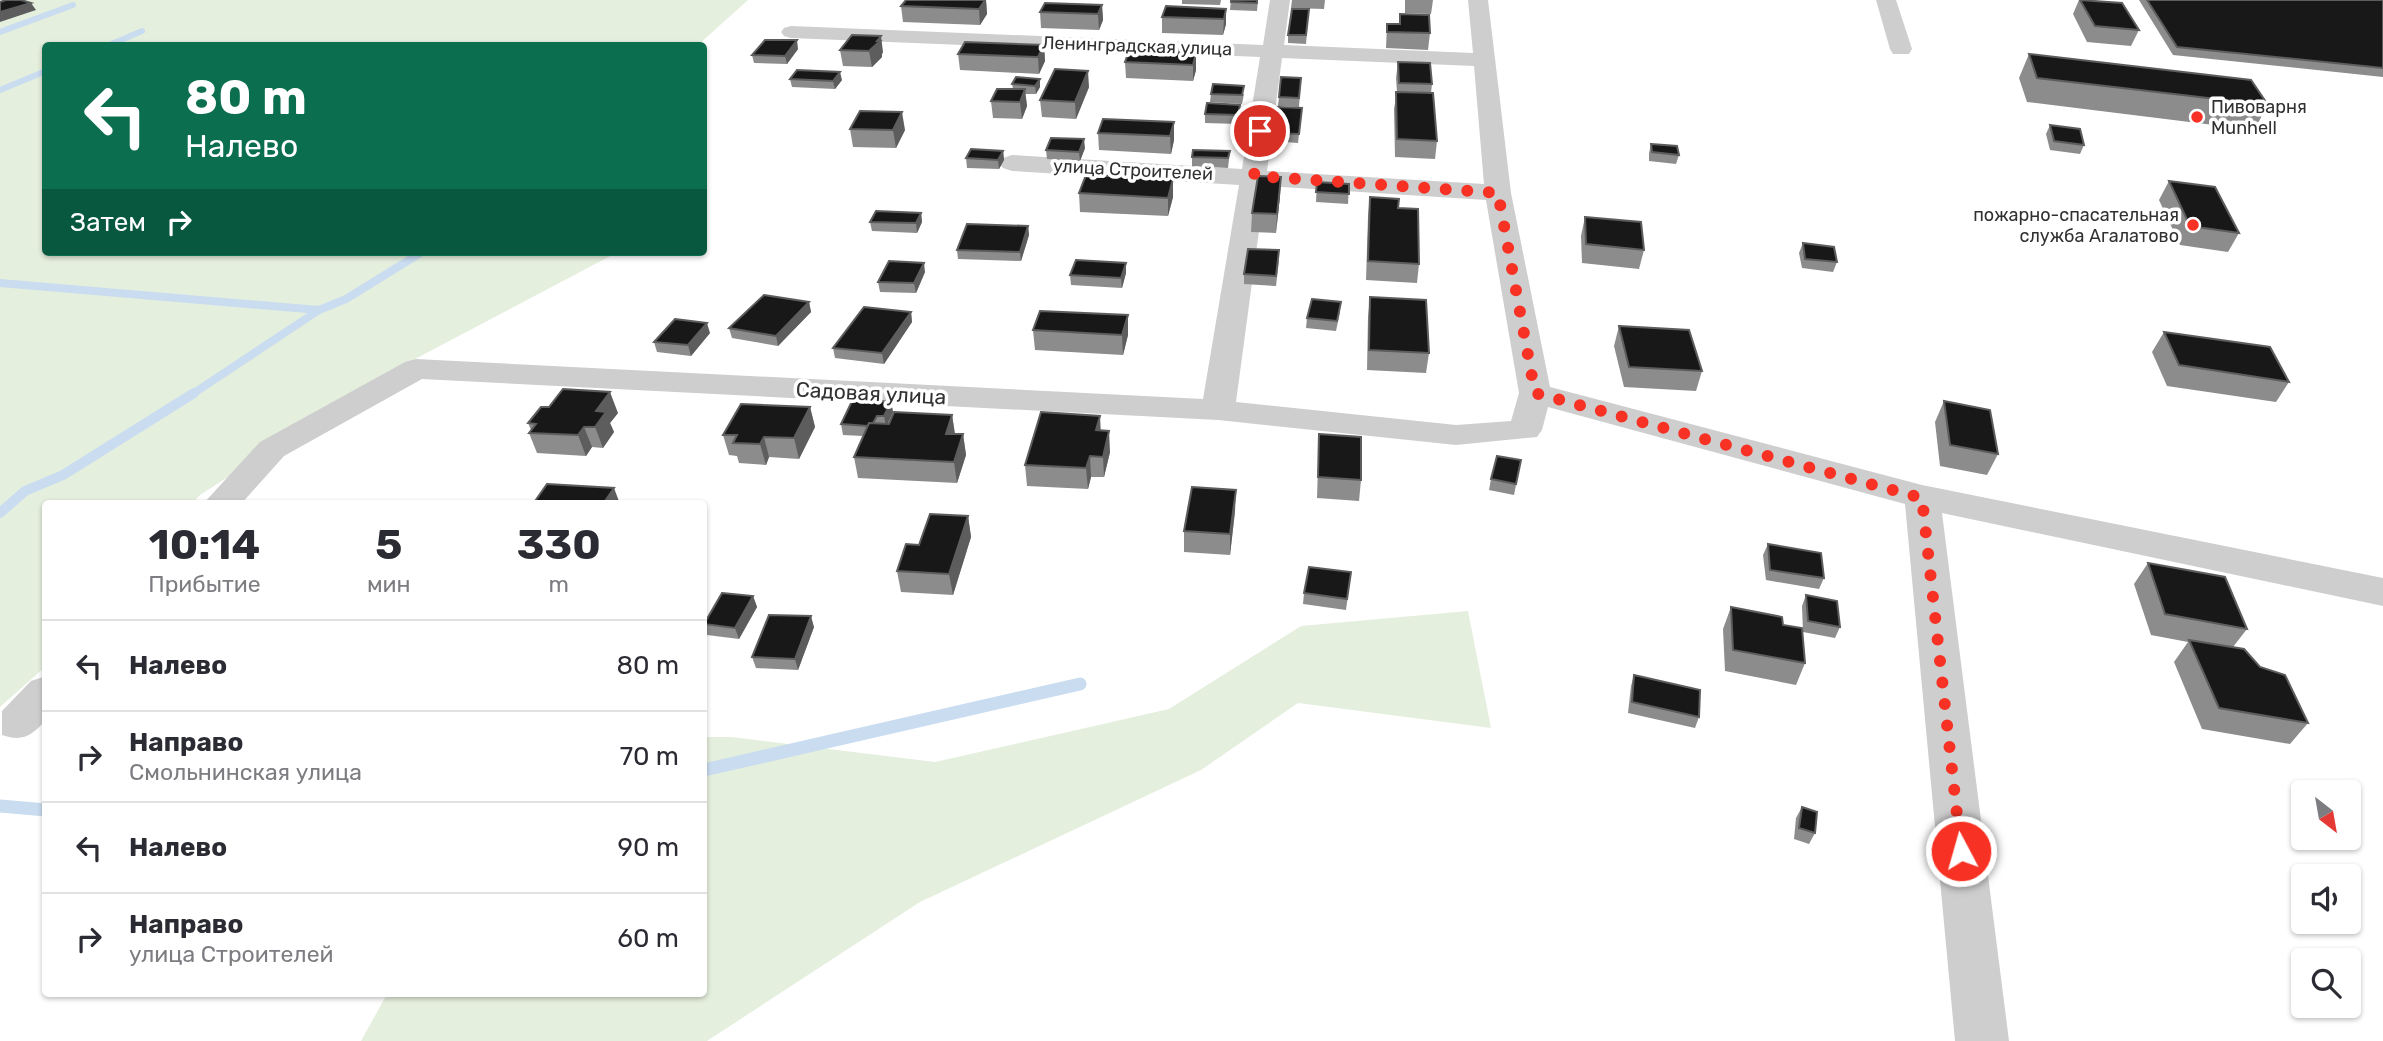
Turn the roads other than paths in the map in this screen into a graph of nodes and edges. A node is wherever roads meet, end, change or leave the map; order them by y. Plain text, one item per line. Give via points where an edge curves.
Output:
1 (1280, 0) edge
2 (1478, 0) edge
3 (1886, 0) edge
4 (792, 32) dead end
5 (1902, 48) dead end
6 (1273, 51) junction
7 (1483, 60) junction
8 (1012, 163) dead end
9 (1254, 176) junction
10 (1498, 193) junction
11 (1535, 393) junction
12 (1218, 410) junction
13 (1922, 498) junction
14 (225, 500) edge
15 (2383, 592) edge
16 (42, 696) edge
17 (17, 723) dead end
18 (1982, 1041) edge

1 - 6 street
2 - 7 street
3 - 5 street
4 - 6 street, Ленинградская улица
6 - 7 street, Ленинградская улица
6 - 9 street
7 - 10 street
8 - 9 street, улица Строителей
9 - 10 street, улица Строителей
9 - 12 street
10 - 11 street
11 - 12 street, Садовая улица via 1525,430 1456,435
11 - 13 street
12 - 14 street, Садовая улица via 416,369 272,449
13 - 15 street
13 - 18 street
16 - 17 street

